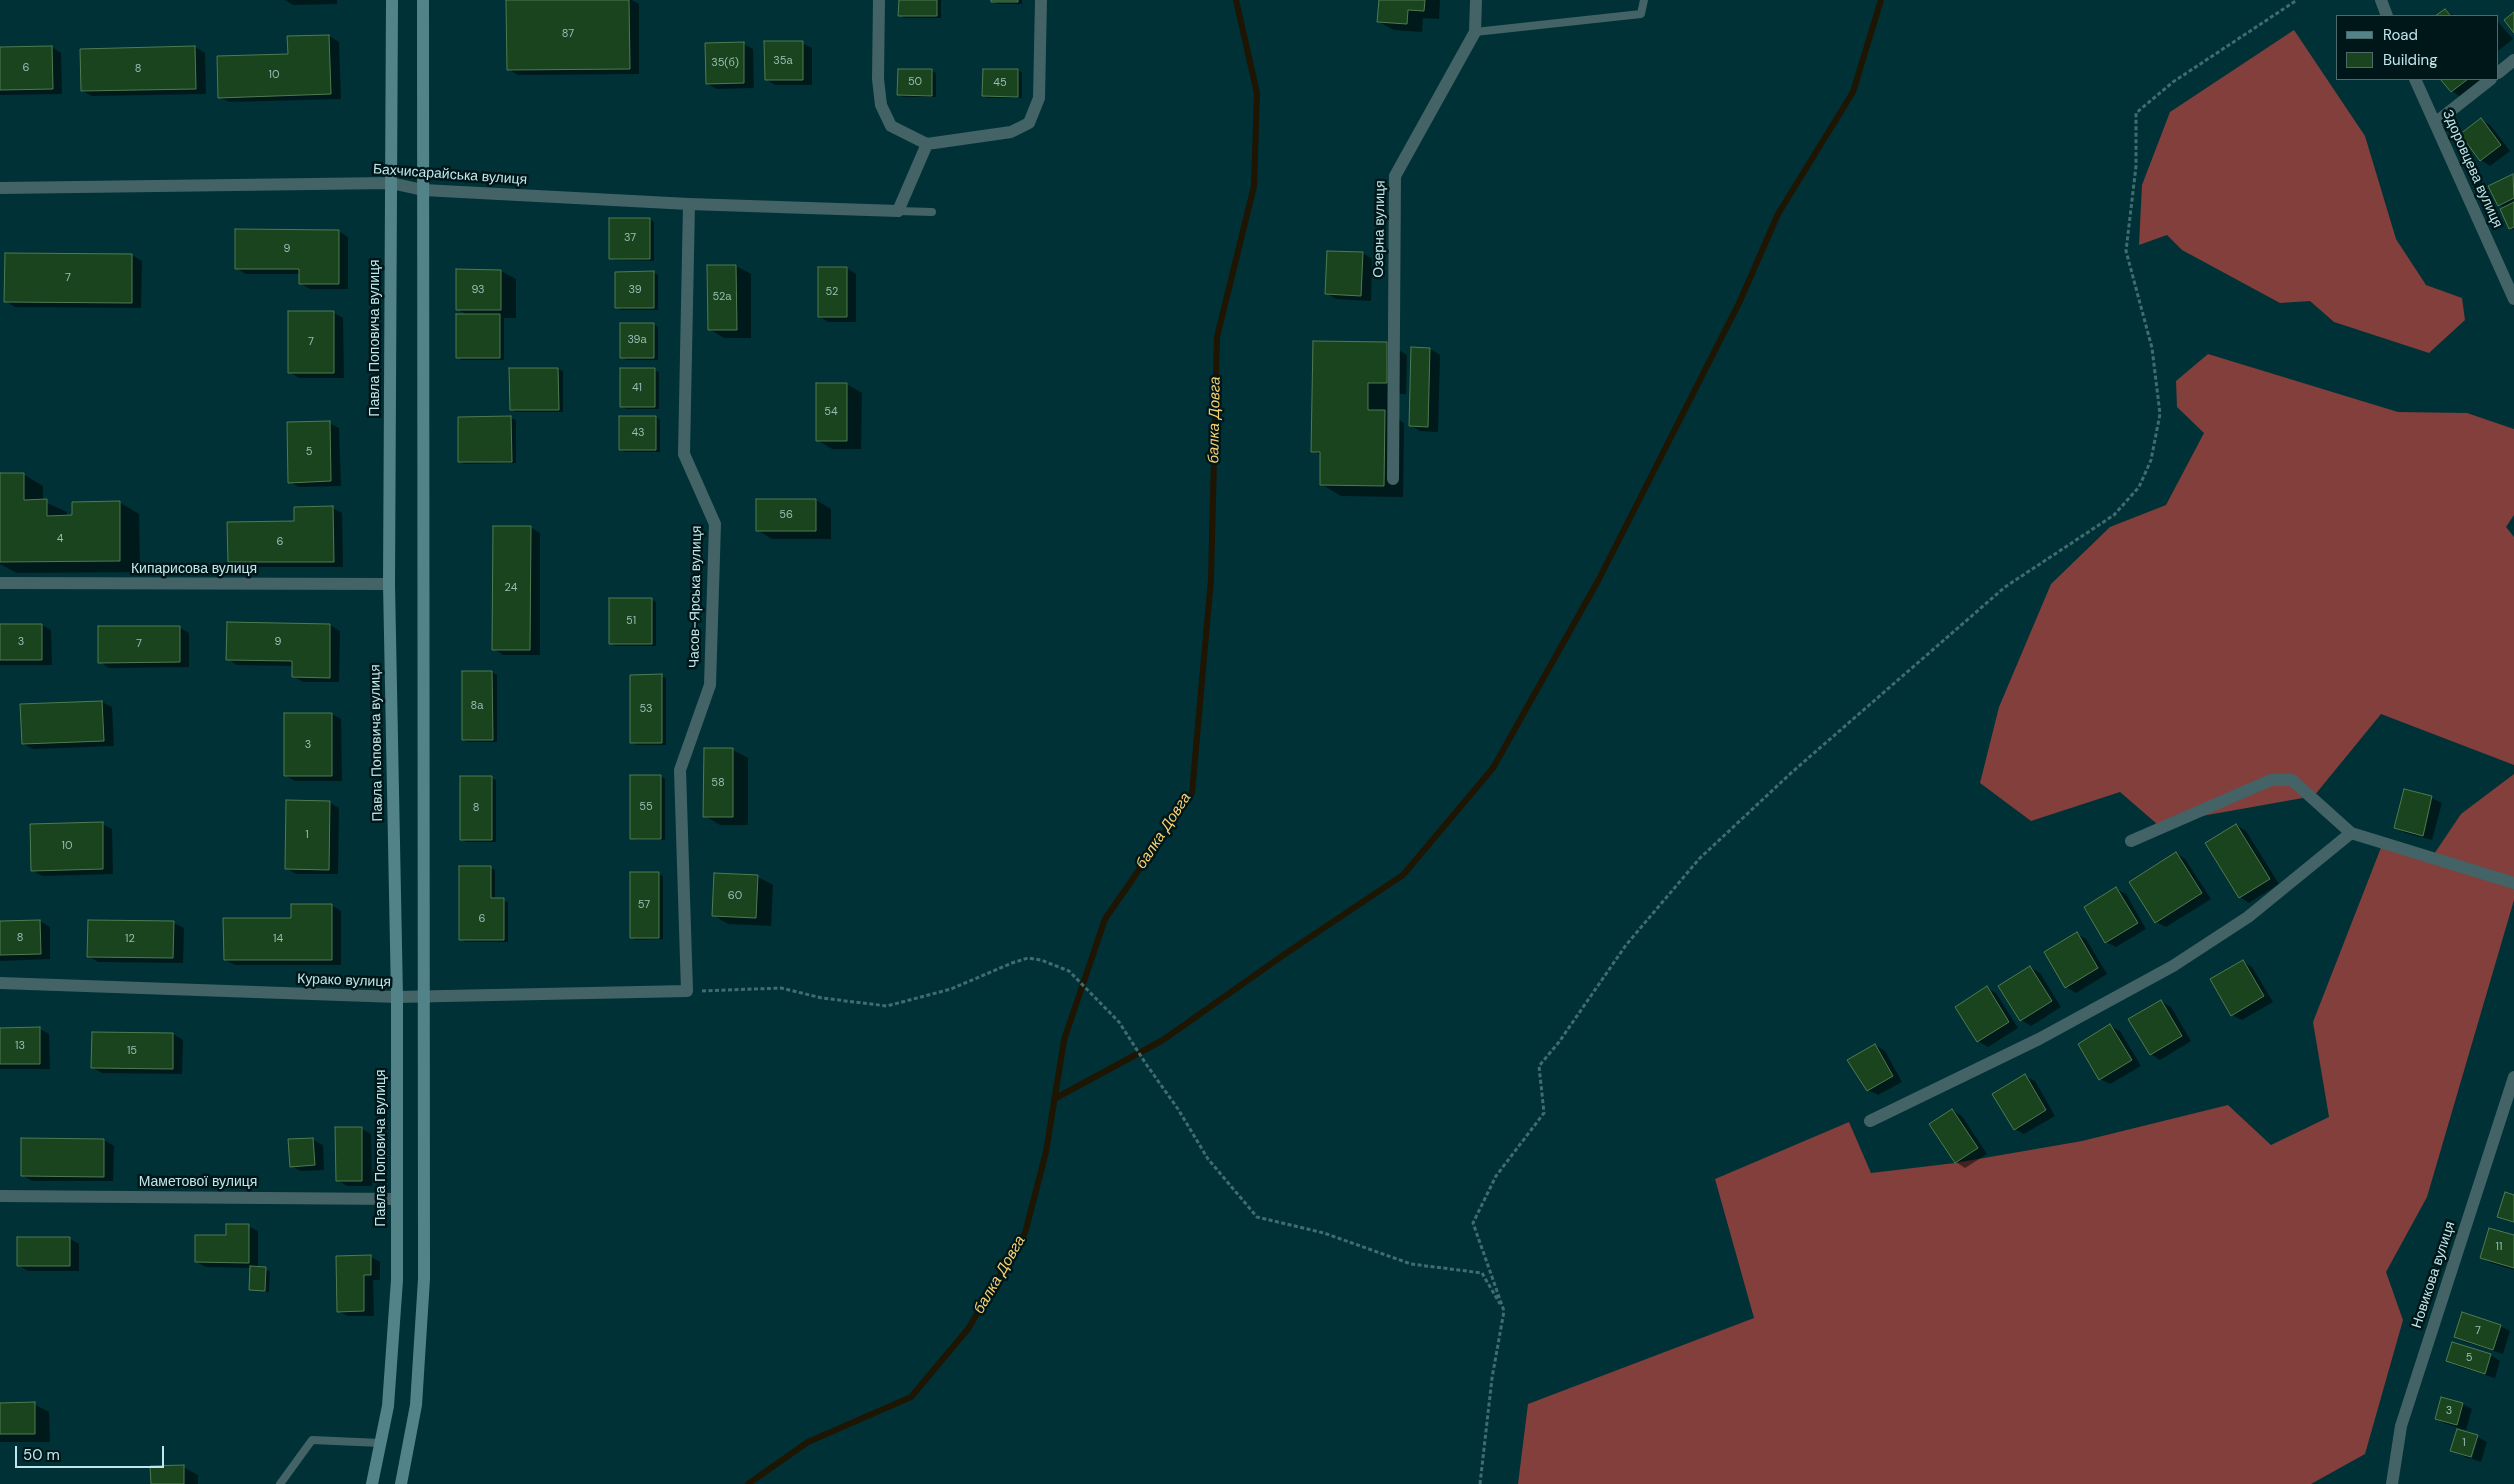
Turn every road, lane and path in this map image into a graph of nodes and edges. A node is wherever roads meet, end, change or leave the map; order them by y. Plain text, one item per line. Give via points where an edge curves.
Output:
1 (392, 0) edge
2 (423, 0) edge
3 (879, 0) edge
4 (1041, 0) edge
5 (1476, 0) edge
6 (1644, 0) edge
7 (2297, 0) edge
8 (2381, 0) edge
9 (2387, 15) edge
10 (1475, 32) junction
11 (2514, 60) edge
12 (2499, 72) edge
13 (2415, 80) edge
14 (2490, 80) edge
15 (2435, 123) junction
16 (927, 144) junction
17 (391, 183) junction
18 (0, 188) edge
19 (423, 190) junction
20 (689, 204) junction
21 (898, 211) junction
22 (932, 212) dead end
23 (2514, 299) edge
24 (1393, 479) dead end
25 (0, 583) edge
26 (389, 584) junction
27 (2351, 833) junction
28 (2131, 841) dead end
29 (2514, 883) edge
30 (0, 983) edge
31 (687, 991) junction
32 (396, 997) junction
33 (425, 997) junction
34 (2514, 1077) edge
35 (1870, 1121) dead end
36 (0, 1196) edge
37 (396, 1199) junction
38 (1504, 1311) junction
39 (381, 1443) junction
40 (280, 1484) edge
41 (372, 1484) edge
42 (401, 1484) edge
43 (1480, 1484) edge
44 (2392, 1484) edge

1 - 17 main road, Павла Поповича вулиця
2 - 19 main road
3 - 16 street via 878,79 881,105 891,126
4 - 16 street via 1039,98 1030,123 1011,132
5 - 10 street, Озерна вулиця
6 - 10 lane via 1641,14
7 - 38 path via 2174,82 2136,113 2136,166 2126,251 2152,348 2160,414 2151,460 2139,486 2114,514 2005,587 1791,773 1699,859 1626,945 1539,1066 1544,1113 1496,1176 1473,1223
8 - 9 street
10 - 24 street, Озерна вулиця via 1395,176
11 - 12 street
13 - 15 street, Здоровцева вулиця
14 - 15 street
15 - 23 street, Здоровцева вулиця
16 - 21 street
17 - 18 street, Бахчисарайська вулиця
17 - 19 street, Бахчисарайська вулиця
17 - 26 main road, Павла Поповича вулиця
19 - 20 street, Бахчисарайська вулиця
19 - 33 main road
20 - 21 street, Бахчисарайська вулиця
20 - 31 street, Часов-Ярська вулиця via 684,454 715,524 710,685 680,770
21 - 22 lane
25 - 26 street, Кипарисова вулиця
26 - 32 main road, Павла Поповича вулиця
27 - 28 street via 2292,780 2271,780
27 - 29 street
27 - 35 street via 2248,917 2173,966 2039,1039
30 - 32 street, Курако вулиця
31 - 33 street, Курако вулиця
31 - 38 path via 781,988 822,998 887,1006 951,988 1028,958 1041,960 1073,974 1119,1022 1208,1159 1257,1217 1324,1233 1411,1264 1482,1273
32 - 33 street, Курако вулиця
32 - 37 main road, Павла Поповича вулиця
33 - 42 main road via 424,1279 416,1405
34 - 44 street, Новикова вулиця via 2401,1426
36 - 37 street, Маметової вулиця
37 - 39 main road, Павла Поповича вулиця via 397,1280 388,1406
38 - 43 path via 1492,1378
39 - 40 lane via 312,1440
39 - 41 main road, Павла Поповича вулиця

